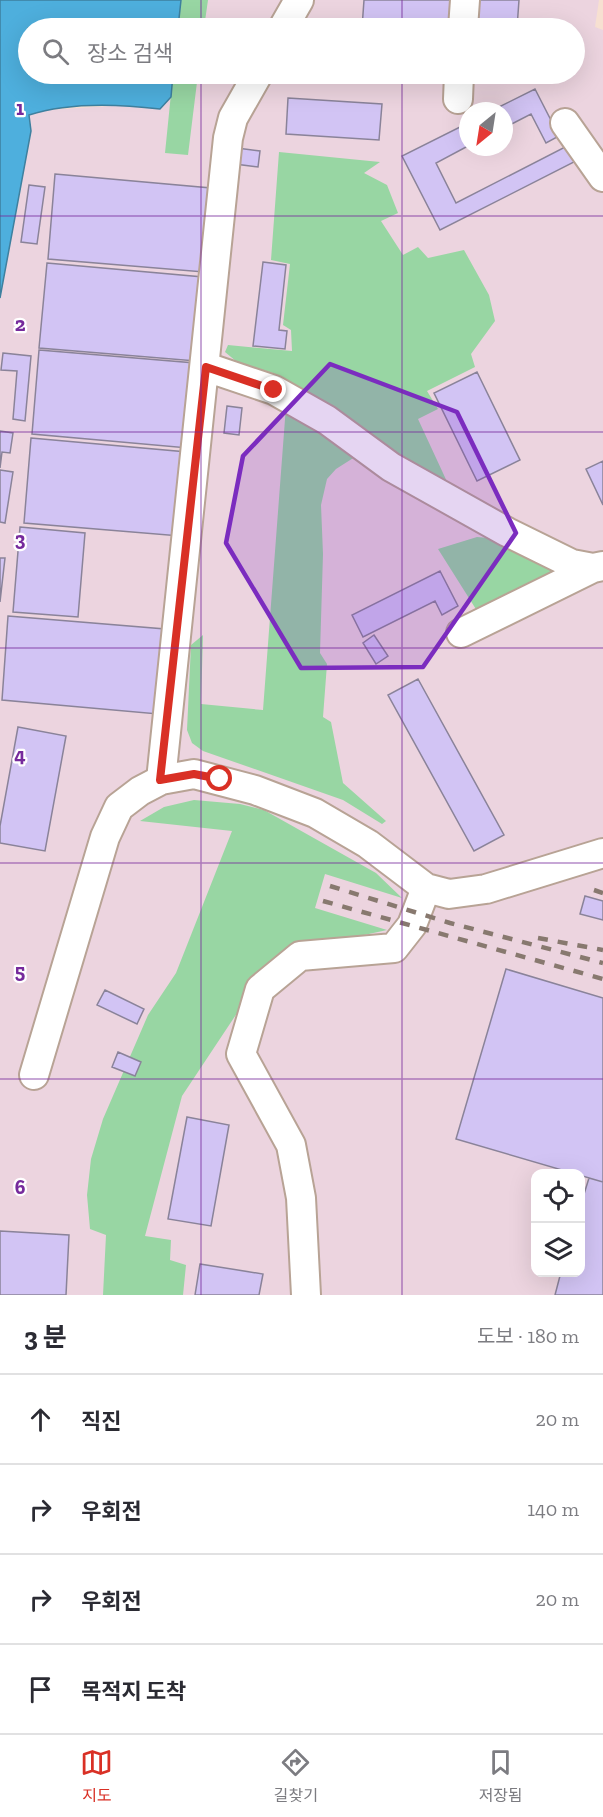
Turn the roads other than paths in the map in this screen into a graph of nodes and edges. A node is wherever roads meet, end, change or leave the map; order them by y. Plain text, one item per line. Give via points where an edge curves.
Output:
1 (299, 0) edge
2 (465, 0) edge
3 (289, 18) edge
4 (464, 18) edge
5 (252, 84) edge
6 (565, 123) dead end
7 (603, 177) edge
8 (206, 367) junction
9 (598, 567) edge
10 (461, 633) dead end
11 (160, 780) junction
12 (603, 853) edge
13 (426, 888) junction
14 (34, 1075) dead end
15 (306, 1295) edge

1 - 3 street
2 - 4 street
5 - 8 street via 233,118 228,138
6 - 7 street
8 - 9 street via 274,390 327,420 391,467 468,510 572,564
8 - 11 street
9 - 10 street
11 - 13 street via 194,774 220,779 315,813 368,843
11 - 14 street via 119,807 105,837
12 - 13 street via 463,893
13 - 15 street via 412,926 394,948 300,956 260,989 240,1054 291,1145 301,1198

